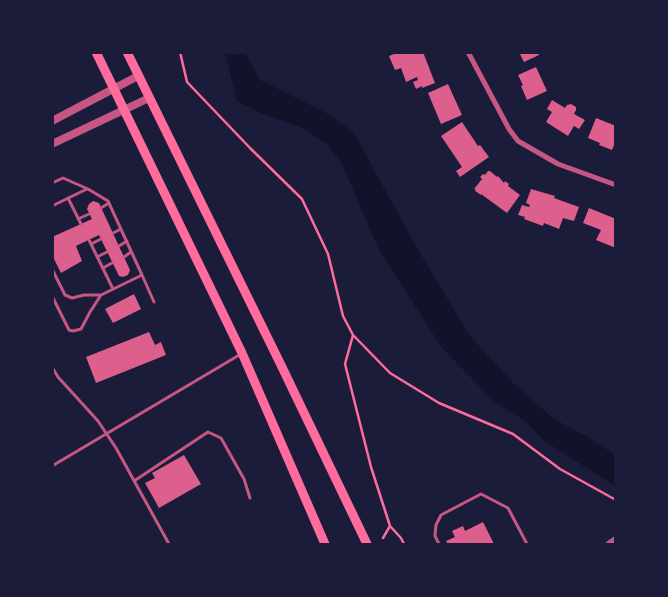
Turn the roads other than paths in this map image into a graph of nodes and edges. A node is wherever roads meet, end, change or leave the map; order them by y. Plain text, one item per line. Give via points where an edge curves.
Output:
1 (96, 52) edge
2 (127, 52) edge
3 (468, 52) edge
4 (138, 76) junction
5 (113, 89) junction
6 (149, 98) junction
7 (124, 111) junction
8 (52, 121) edge
9 (52, 144) edge
10 (52, 183) edge
11 (616, 185) edge
12 (88, 189) junction
13 (68, 198) junction
14 (109, 203) junction
15 (52, 206) edge
16 (102, 208) dead end
17 (90, 214) dead end
18 (78, 219) junction
19 (81, 224) dead end
20 (121, 229) junction
21 (113, 233) dead end
22 (101, 239) dead end
23 (88, 240) dead end
24 (127, 241) junction
25 (91, 244) junction
26 (119, 246) dead end
27 (107, 252) dead end
28 (131, 252) junction
29 (97, 257) junction
30 (124, 257) dead end
31 (112, 263) dead end
32 (103, 268) junction
33 (52, 269) edge
34 (142, 275) junction
35 (113, 290) junction
36 (101, 295) junction
37 (52, 296) edge
38 (154, 302) dead end
39 (242, 353) junction
40 (52, 366) edge
41 (106, 434) junction
42 (52, 466) edge
43 (134, 480) junction
44 (250, 498) dead end
45 (616, 540) edge
46 (170, 544) edge
47 (325, 544) edge
48 (368, 544) edge
49 (439, 544) edge
50 (525, 544) edge
51 (610, 544) edge

1 - 5 main road
2 - 4 main road
3 - 11 street via 518,141 558,164
4 - 5 street
4 - 6 main road
5 - 7 main road
5 - 8 street
6 - 7 street
6 - 48 main road
7 - 9 street
7 - 39 main road
10 - 12 lane via 63,178
12 - 13 lane
12 - 14 lane
13 - 15 lane
13 - 18 lane
14 - 16 lane
14 - 20 lane
17 - 18 lane
18 - 19 lane
20 - 21 lane
20 - 24 lane
22 - 25 lane
23 - 25 lane
24 - 26 lane
24 - 28 lane
25 - 29 lane
27 - 29 lane
28 - 30 lane
28 - 34 lane
29 - 32 lane
31 - 32 lane
32 - 35 lane
33 - 36 lane via 65,295 72,298
34 - 35 lane
34 - 38 lane
35 - 36 lane
36 - 37 lane via 81,328 73,331 69,330
39 - 41 lane
39 - 47 main road
40 - 41 lane
41 - 42 lane
41 - 43 lane
43 - 44 lane via 208,432 221,438 244,479
43 - 46 lane
45 - 51 street
49 - 50 lane via 435,536 441,515 481,494 508,508

